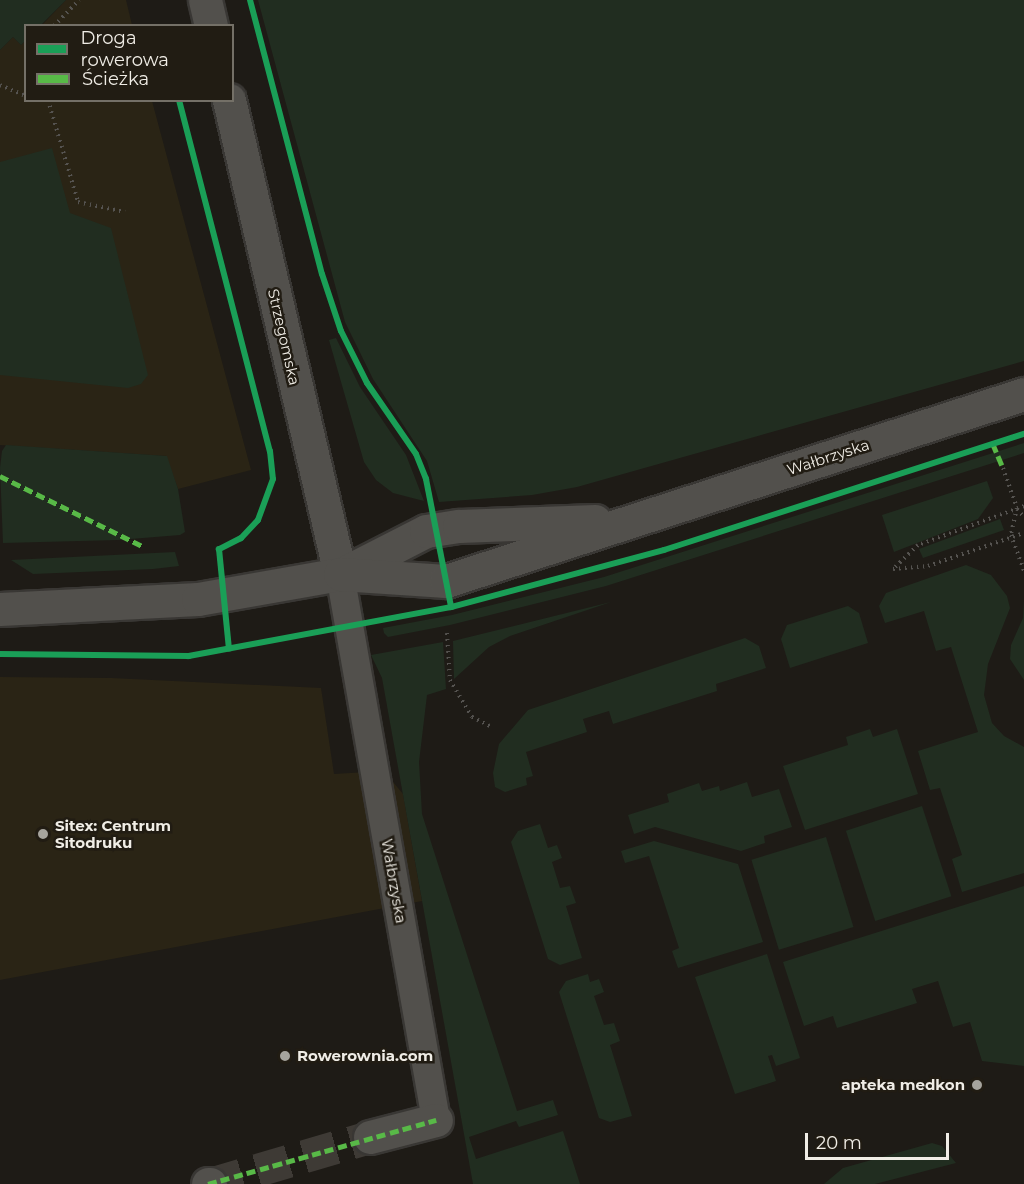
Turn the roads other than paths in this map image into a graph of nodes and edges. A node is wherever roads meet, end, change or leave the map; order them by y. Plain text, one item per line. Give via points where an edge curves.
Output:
1 (205, 0) edge
2 (211, 24) edge
3 (229, 102) edge
4 (1024, 394) edge
5 (633, 520) junction
6 (340, 574) junction
7 (0, 609) edge
8 (436, 1120) joint
9 (370, 1137) tunnel mouth

1 - 2 street
3 - 6 street, Strzegomska
4 - 5 street, Wałbrzyska
5 - 6 street, Wałbrzyska via 446,581
5 - 6 street, Wałbrzyska via 459,526 426,531
6 - 7 street, Wałbrzyska via 198,599
6 - 8 lane, Wałbrzyska
8 - 9 street, Wałbrzyska

